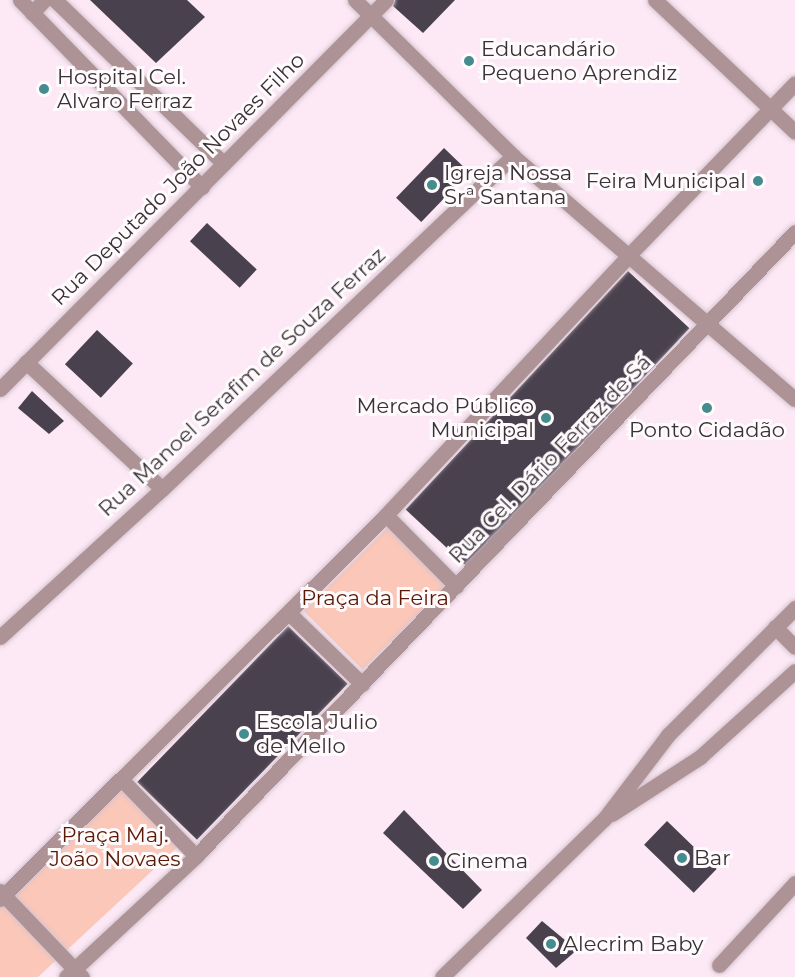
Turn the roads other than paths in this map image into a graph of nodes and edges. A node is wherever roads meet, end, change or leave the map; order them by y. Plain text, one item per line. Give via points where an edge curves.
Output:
1 (20, 0) edge
2 (44, 0) edge
3 (55, 0) edge
4 (355, 0) edge
5 (386, 0) edge
6 (655, 0) edge
7 (32, 13) junction
8 (370, 15) junction
9 (795, 83) edge
10 (770, 109) junction
11 (795, 132) edge
12 (513, 156) junction
13 (224, 164) junction
14 (202, 187) junction
15 (795, 232) edge
16 (628, 256) junction
17 (709, 324) junction
18 (26, 362) junction
19 (0, 388) edge
20 (795, 399) edge
21 (162, 489) junction
22 (386, 515) junction
23 (456, 586) junction
24 (795, 608) edge
25 (289, 613) junction
26 (775, 627) junction
27 (0, 637) edge
28 (795, 647) edge
29 (795, 671) edge
30 (362, 684) junction
31 (122, 780) junction
32 (604, 819) junction
33 (196, 856) junction
34 (795, 883) edge
35 (2, 895) edge
36 (719, 965) dead end
37 (74, 974) edge
38 (442, 977) edge

1 - 7 street
2 - 7 street
3 - 13 street
4 - 8 street
5 - 8 street, Rua Deputado João Novaes Filho
6 - 10 street
7 - 14 street
8 - 12 street
8 - 13 street, Rua Deputado João Novaes Filho
9 - 10 street
10 - 11 street
10 - 16 street
12 - 16 street
12 - 21 street, Rua Manoel Serafim de Souza Ferraz
13 - 14 street, Rua Deputado João Novaes Filho
14 - 18 street, Rua Deputado João Novaes Filho
15 - 17 street, Rua Cel. Dário Ferraz de Sá
16 - 17 street
16 - 22 street
17 - 20 street
17 - 23 street, Rua Cel. Dário Ferraz de Sá
18 - 19 street, Rua Deputado João Novaes Filho
18 - 21 street
21 - 27 street, Rua Manoel Serafim de Souza Ferraz
22 - 23 street
22 - 25 street
23 - 30 street, Rua Cel. Dário Ferraz de Sá
24 - 26 street
25 - 30 street
25 - 31 street
26 - 28 street
26 - 32 street via 668,735
29 - 32 street via 700,757
30 - 33 street, Rua Cel. Dário Ferraz de Sá
31 - 33 street
31 - 35 street
32 - 38 street
33 - 37 street, Rua Cel. Dário Ferraz de Sá
34 - 36 street
35 - 37 street

